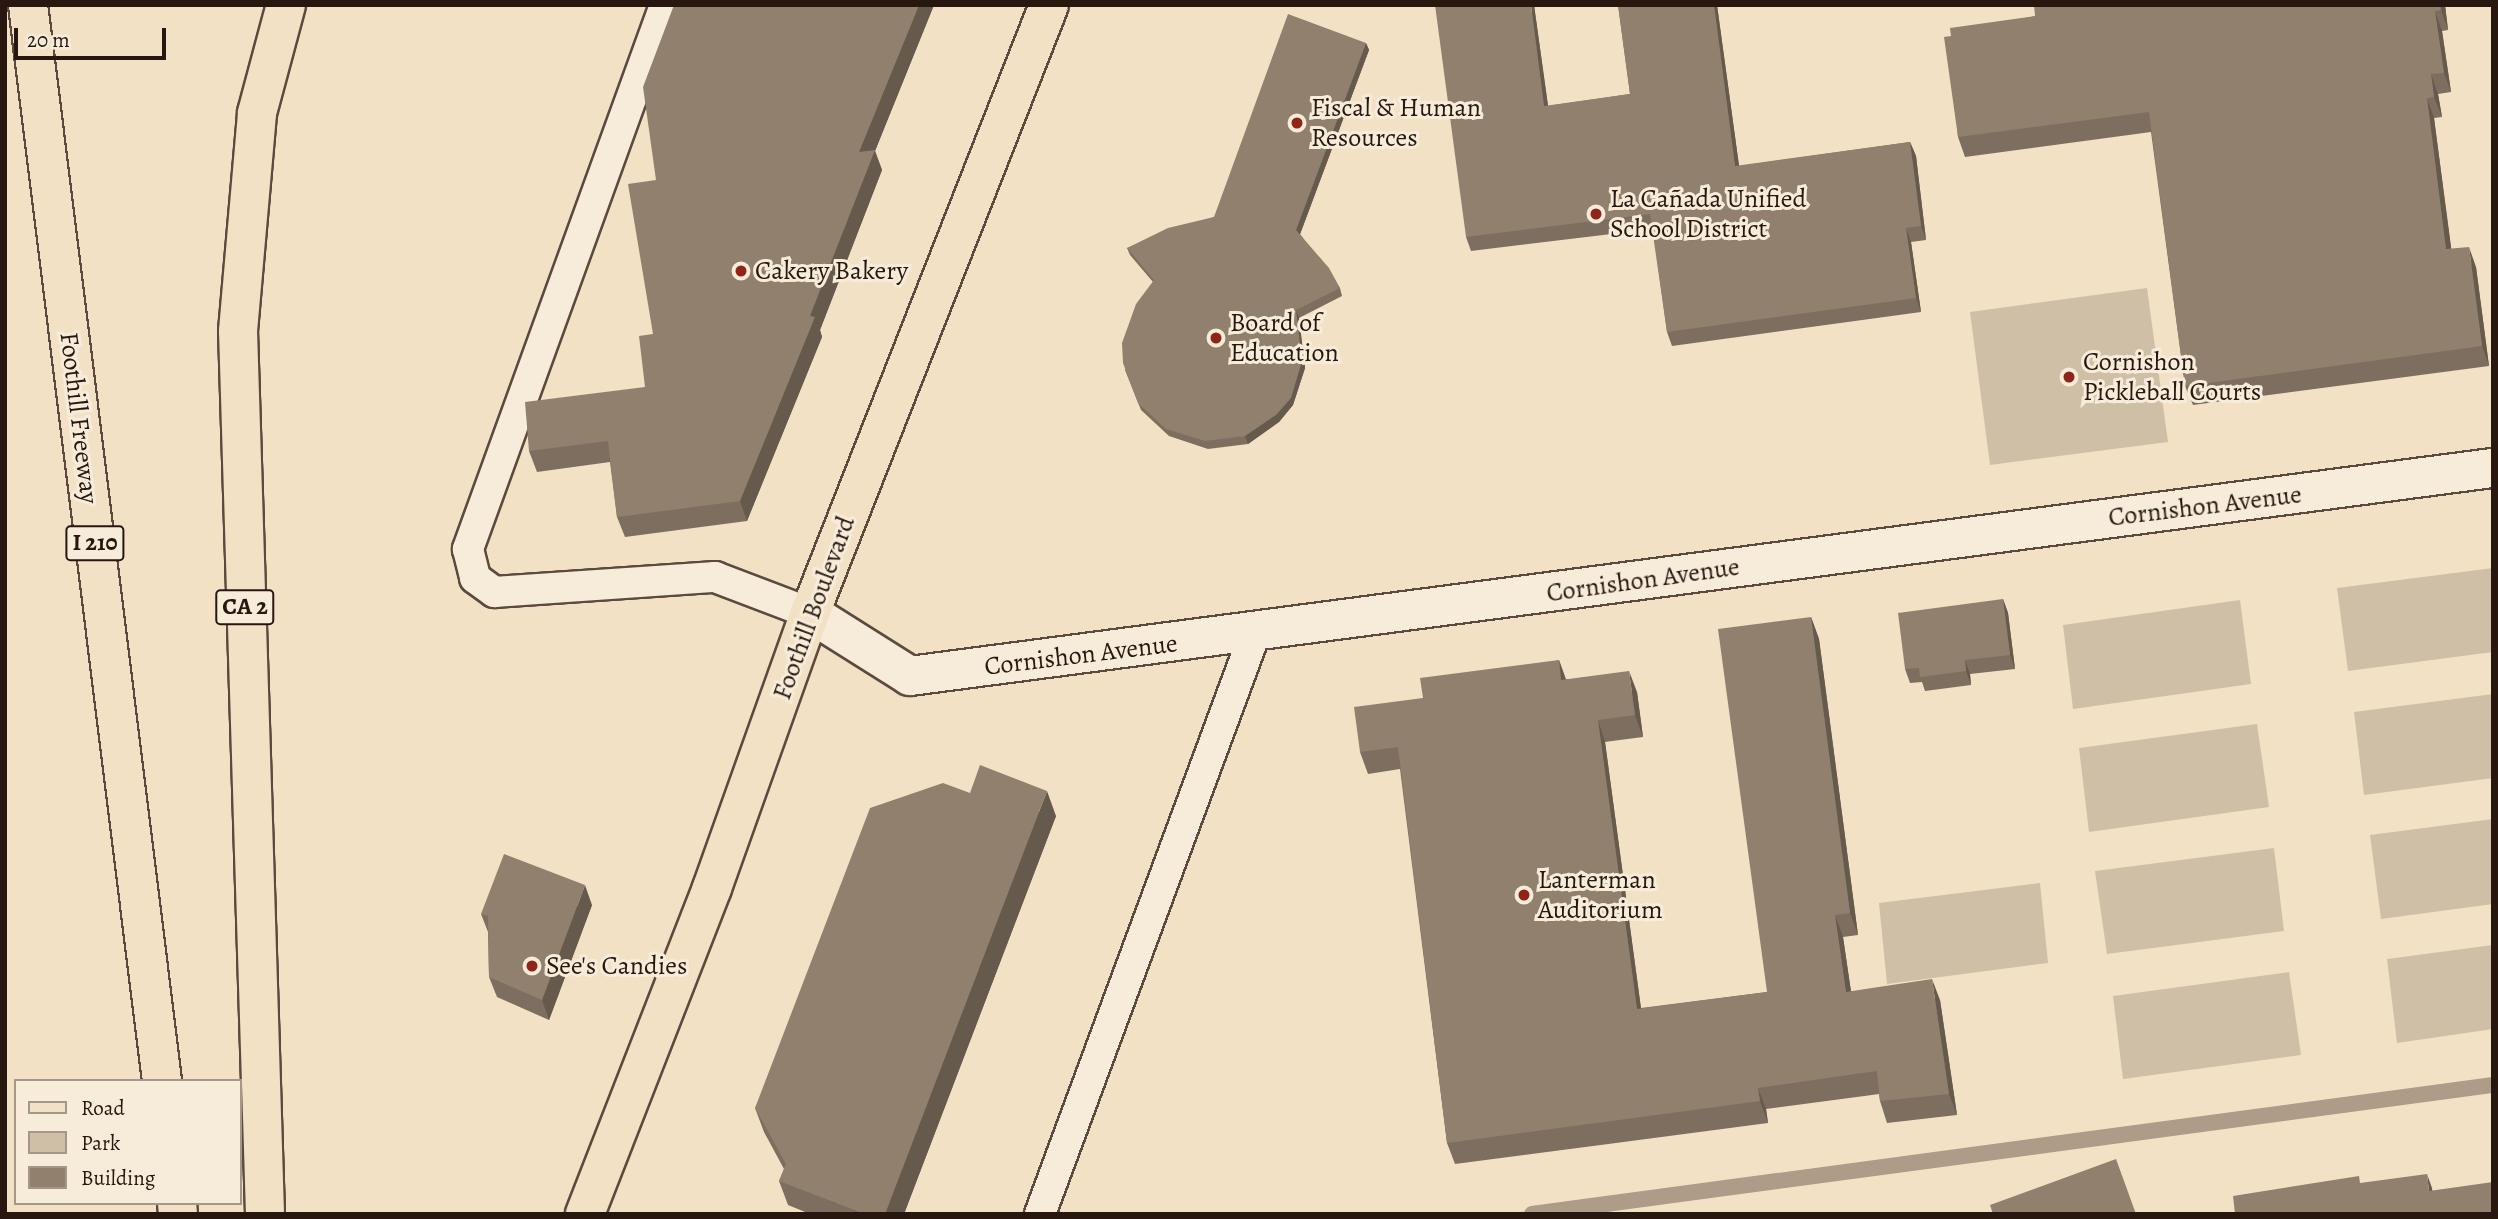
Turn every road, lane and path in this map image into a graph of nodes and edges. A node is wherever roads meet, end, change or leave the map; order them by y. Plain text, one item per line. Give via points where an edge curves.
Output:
1 (27, 5) edge
2 (286, 5) edge
3 (665, 5) edge
4 (1049, 5) edge
5 (2493, 468) edge
6 (810, 613) junction
7 (1255, 633) junction
8 (162, 1079) edge
9 (265, 1214) edge
10 (585, 1214) edge
11 (1040, 1214) edge

1 - 8 main road, Foothill Freeway / I 210
2 - 9 main road, CA 2 via 257,113 238,331
3 - 6 lane via 468,549 475,578 494,592 715,577
4 - 6 main road, Foothill Boulevard
5 - 7 street, Cornishon Avenue
6 - 7 street, Cornishon Avenue via 910,676
6 - 10 main road, Foothill Boulevard via 712,888
7 - 11 lane

